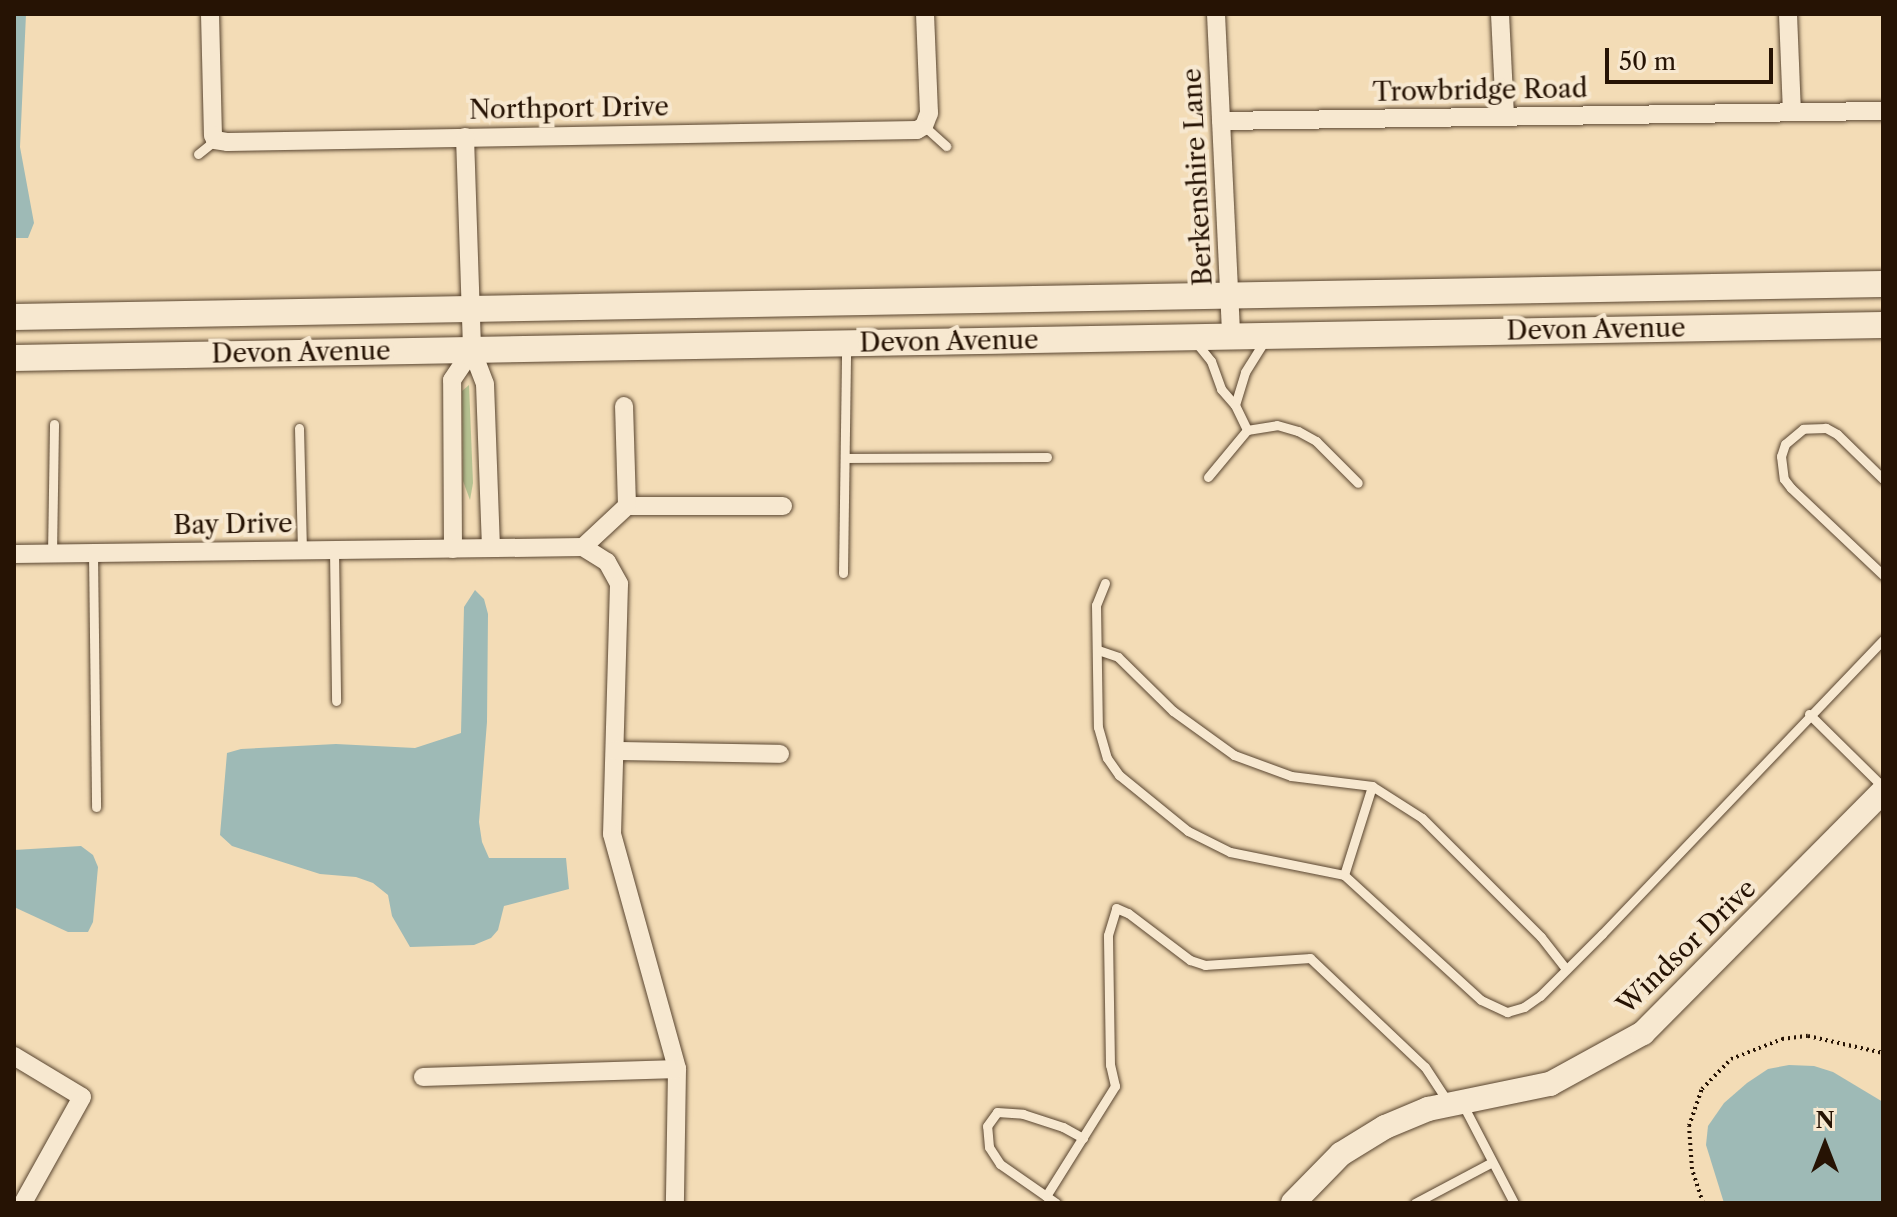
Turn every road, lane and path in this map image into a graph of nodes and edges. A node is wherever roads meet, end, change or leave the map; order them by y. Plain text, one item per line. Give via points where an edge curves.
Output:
1 (210, 14) edge
2 (925, 14) edge
3 (1216, 14) edge
4 (1500, 14) edge
5 (1788, 14) edge
6 (1883, 111) edge
7 (1792, 112) junction
8 (1505, 116) junction
9 (1221, 121) junction
10 (924, 126) junction
11 (465, 137) junction
12 (215, 140) junction
13 (946, 146) dead end
14 (198, 154) dead end
15 (1883, 284) edge
16 (1230, 296) junction
17 (471, 310) junction
18 (14, 317) edge
19 (1883, 325) edge
20 (1268, 336) junction
21 (1231, 337) junction
22 (1192, 338) junction
23 (846, 344) junction
24 (472, 350) junction
25 (14, 358) edge
26 (1235, 405) junction
27 (624, 406) dead end
28 (54, 424) dead end
29 (299, 428) dead end
30 (1247, 430) junction
31 (1047, 457) dead end
32 (845, 458) junction
33 (1208, 477) dead end
34 (1883, 479) edge
35 (1358, 483) dead end
36 (627, 506) junction
37 (783, 506) dead end
38 (583, 547) junction
39 (491, 548) junction
40 (453, 549) junction
41 (334, 550) junction
42 (302, 551) junction
43 (93, 553) junction
44 (14, 554) edge
45 (52, 554) junction
46 (843, 573) dead end
47 (1883, 575) edge
48 (1105, 583) dead end
49 (1883, 640) edge
50 (1098, 650) junction
51 (336, 701) dead end
52 (1809, 714) junction
53 (615, 751) junction
54 (780, 754) dead end
55 (1372, 786) junction
56 (1883, 789) edge
57 (96, 807) dead end
58 (1344, 875) junction
59 (1566, 969) junction
60 (1883, 1053) edge
61 (14, 1056) edge
62 (677, 1069) junction
63 (423, 1077) dead end
64 (1456, 1104) junction
65 (1083, 1138) junction
66 (1492, 1162) junction
67 (1046, 1196) junction
68 (23, 1203) edge
69 (675, 1203) edge
70 (1056, 1203) edge
71 (1293, 1203) edge
72 (1415, 1203) edge
73 (1514, 1203) edge
74 (1672, 1203) edge
75 (1679, 1203) edge
76 (1703, 1203) edge

1 - 12 street
2 - 10 street via 929,113
3 - 9 street, Berkenshire Lane
4 - 8 street
5 - 7 street
6 - 7 street, Trowbridge Road
7 - 8 street, Trowbridge Road
8 - 9 street, Trowbridge Road
9 - 16 street, Berkenshire Lane
10 - 11 street, Northport Drive via 908,131
10 - 13 lane
11 - 12 street, Northport Drive
11 - 17 street
12 - 14 lane
15 - 16 main road, Devon Avenue
16 - 17 main road, Devon Avenue
16 - 21 street, Berkenshire Lane
17 - 18 main road, Devon Avenue
17 - 24 street
19 - 20 main road, Devon Avenue
20 - 21 main road, Devon Avenue
20 - 26 lane via 1245,372
21 - 22 main road, Devon Avenue
22 - 23 main road, Devon Avenue
22 - 26 lane
23 - 24 main road, Devon Avenue
23 - 32 lane
24 - 25 main road, Devon Avenue
24 - 39 street via 485,384
24 - 40 street via 452,380
26 - 30 lane
27 - 36 street
28 - 45 lane
29 - 42 lane
30 - 33 lane
30 - 35 lane via 1277,425 1298,431 1316,441
31 - 32 lane
32 - 46 lane
34 - 47 lane via 1826,428 1803,429 1785,444 1781,456 1791,488
36 - 37 street
36 - 38 street
38 - 39 street, Bay Drive
38 - 53 street via 607,562 619,584
39 - 40 street, Bay Drive
40 - 41 street, Bay Drive
41 - 42 street, Bay Drive
41 - 51 lane
42 - 43 street, Bay Drive
43 - 45 street, Bay Drive
43 - 57 lane
44 - 45 street, Bay Drive
48 - 50 lane via 1096,605
49 - 52 lane
50 - 55 lane via 1118,657 1173,711 1234,755 1291,776
50 - 58 lane via 1098,727 1107,758 1138,793 1188,831 1230,852
52 - 56 lane
52 - 59 lane
53 - 54 street
53 - 62 street via 612,834
55 - 58 lane
55 - 59 lane via 1422,818
56 - 64 street, Windsor Drive via 1643,1033 1550,1084
58 - 59 lane via 1491,1007 1507,1012 1524,1007
60 - 76 path via 1808,1036 1782,1039 1731,1059 1702,1089 1689,1126 1692,1169
61 - 68 street via 82,1097
62 - 63 street
62 - 69 street
64 - 65 lane via 1425,1067 1310,958 1205,965 1116,908 1108,935 1110,1065 1115,1086
64 - 66 lane
64 - 71 street, Windsor Drive via 1385,1127 1341,1154
65 - 67 lane
65 - 67 lane via 1023,1114 997,1112 987,1126 989,1147 1000,1164
66 - 72 lane
66 - 73 lane
67 - 70 lane
74 - 75 path

